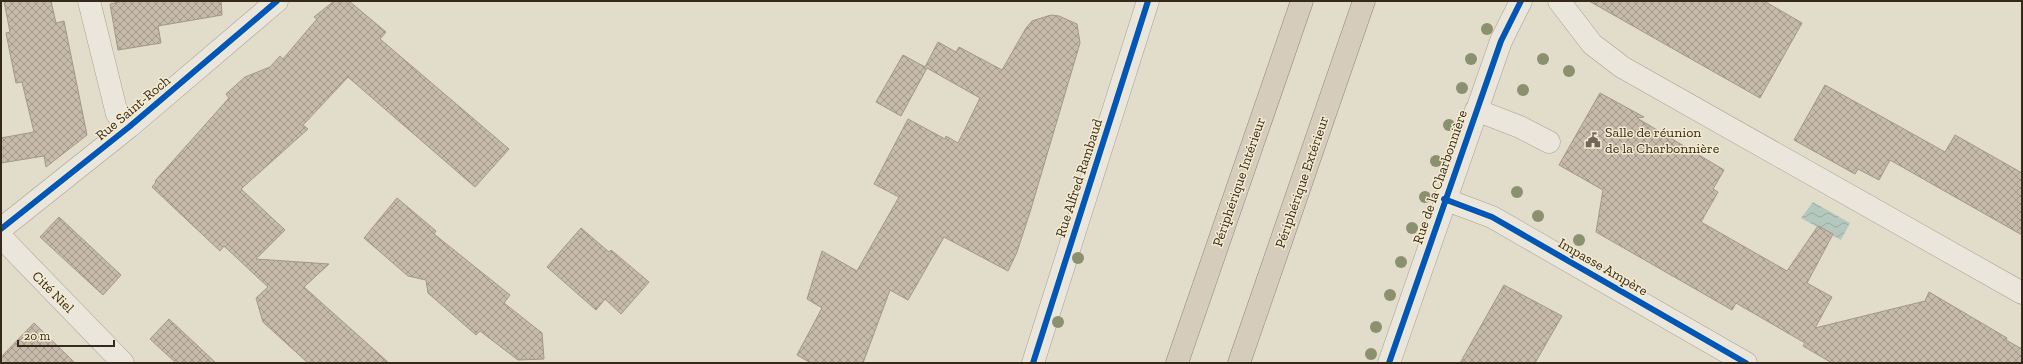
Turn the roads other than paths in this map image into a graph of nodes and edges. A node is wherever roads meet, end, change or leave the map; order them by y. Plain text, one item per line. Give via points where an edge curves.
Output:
1 (89, 1) edge
2 (277, 1) edge
3 (1148, 1) edge
4 (1302, 1) edge
5 (1364, 1) edge
6 (1521, 1) edge
7 (1558, 1) edge
8 (1476, 110) junction
9 (129, 127) junction
10 (1549, 142) dead end
11 (1444, 199) junction
12 (1, 229) edge
13 (1, 237) edge
14 (2022, 293) edge
15 (123, 363) edge
16 (1033, 363) edge
17 (1177, 363) edge
18 (1239, 363) edge
19 (1389, 363) edge
20 (1746, 363) edge

1 - 9 street via 117,114
2 - 9 street, Rue Saint-Roch
3 - 16 street, Rue Alfred Rambaud
4 - 17 highway, Périphérique Intérieur
5 - 18 highway, Périphérique Extérieur
6 - 8 street, Rue de la Charbonnière via 1501,41
7 - 14 street via 1592,44 1622,67
8 - 10 street via 1520,127
8 - 11 street, Rue de la Charbonnière
9 - 12 street, Rue Saint-Roch
11 - 19 street, Rue de la Charbonnière
11 - 20 street, Impasse Ampère via 1492,217
13 - 15 street, Cité Niel

